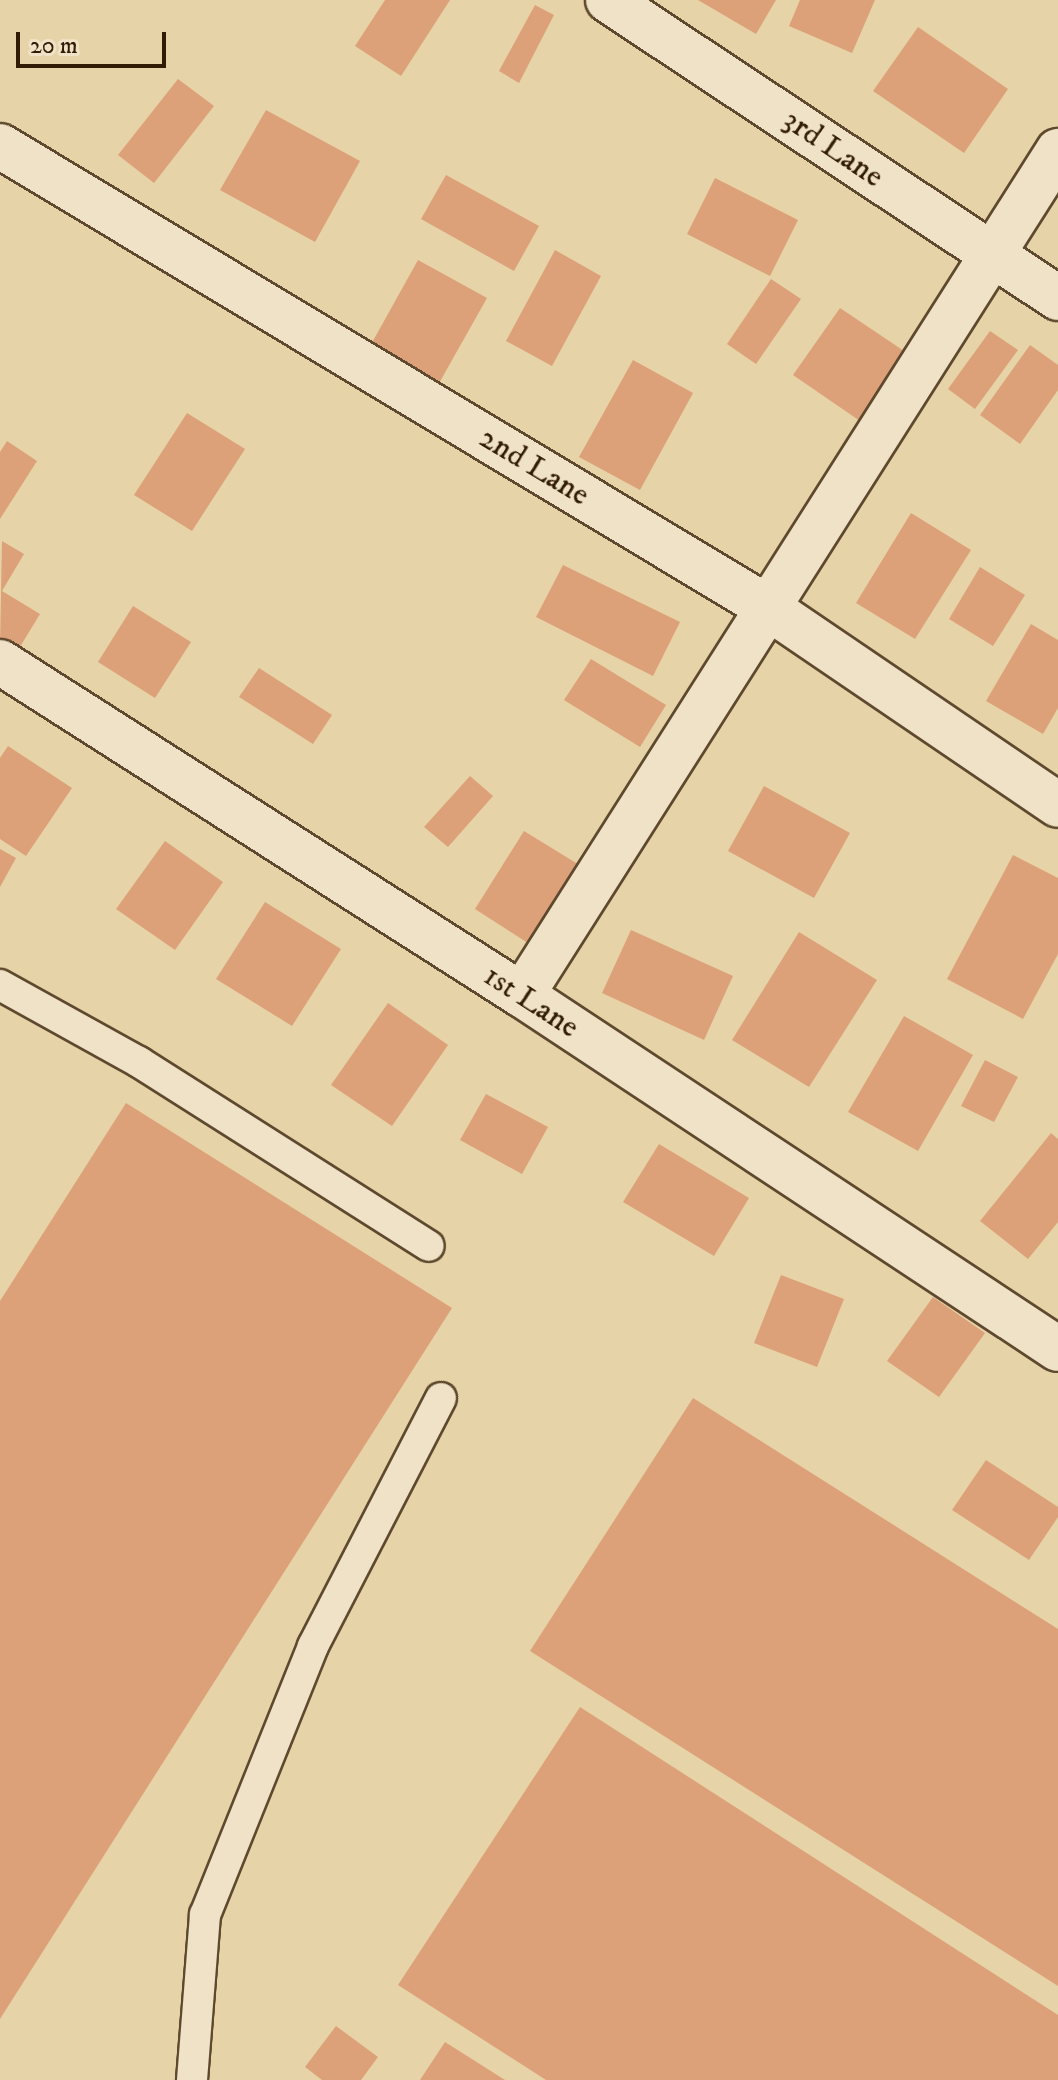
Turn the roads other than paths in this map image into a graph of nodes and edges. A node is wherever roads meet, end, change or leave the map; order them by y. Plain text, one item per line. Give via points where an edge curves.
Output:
1 (608, 0) edge
2 (0, 146) edge
3 (1058, 151) edge
4 (989, 253) junction
5 (1058, 298) edge
6 (767, 607) junction
7 (0, 662) edge
8 (1058, 805) edge
9 (0, 985) edge
10 (522, 995) junction
11 (429, 1246) dead end
12 (1058, 1349) edge
13 (441, 1398) dead end
14 (192, 2080) edge

1 - 4 street, 3rd Lane
2 - 6 street, 2nd Lane
3 - 4 street
4 - 5 street, 3rd Lane
4 - 6 street
6 - 8 street, 2nd Lane
6 - 10 street
7 - 10 street, 1st Lane
9 - 11 lane via 139,1062
10 - 12 street, 1st Lane
13 - 14 lane via 313,1646 205,1915

